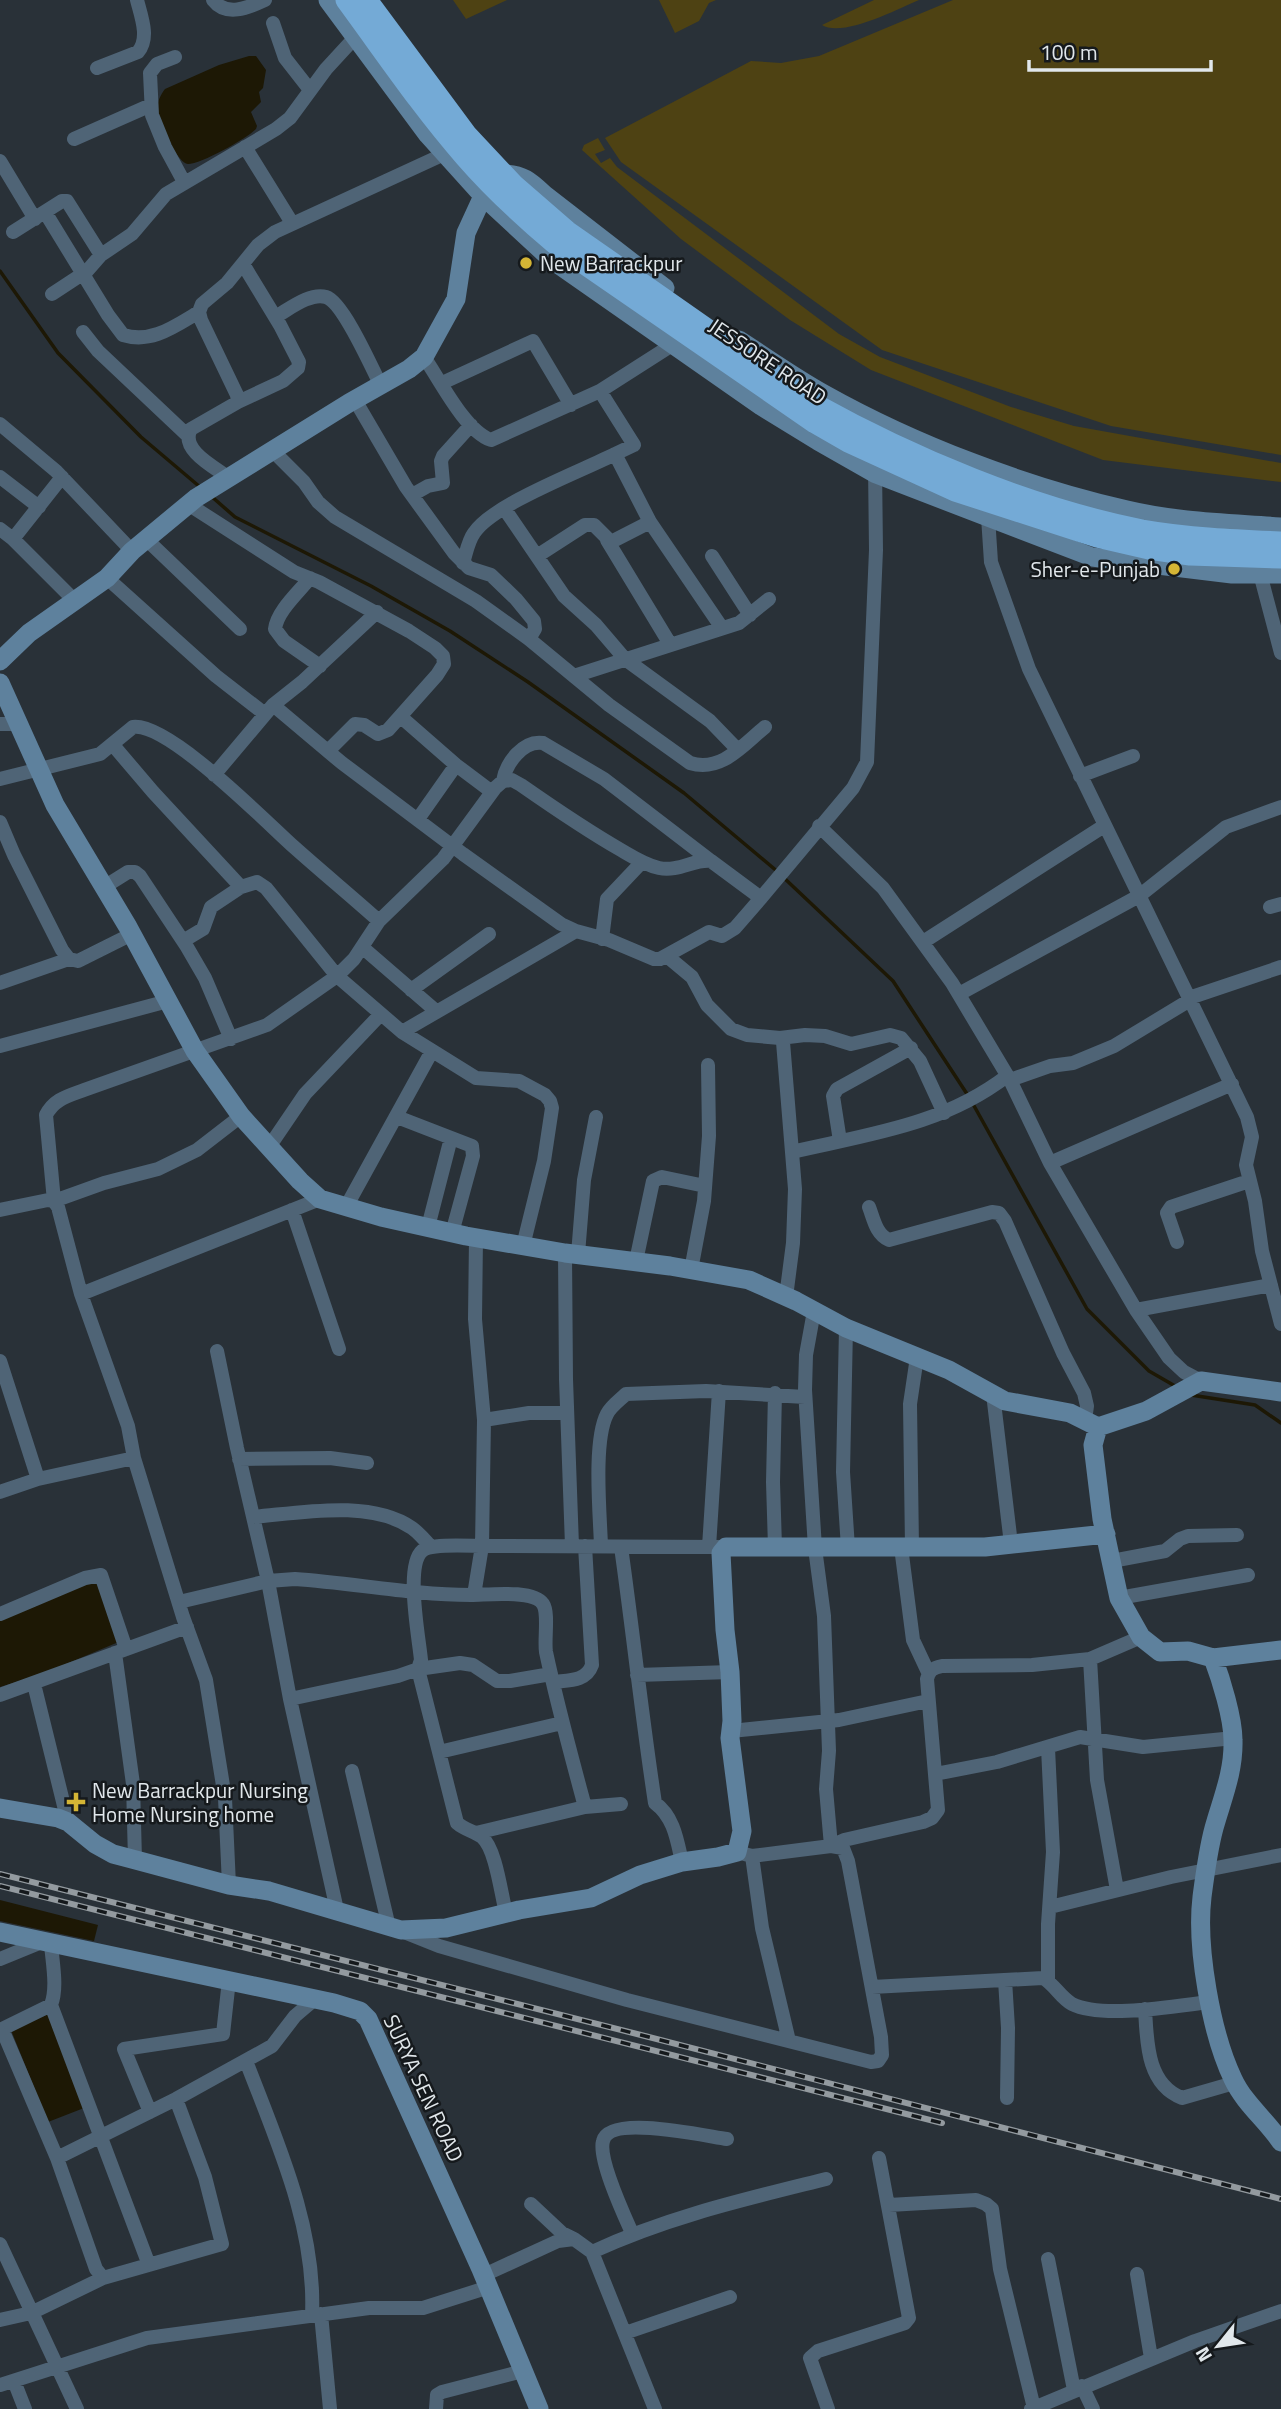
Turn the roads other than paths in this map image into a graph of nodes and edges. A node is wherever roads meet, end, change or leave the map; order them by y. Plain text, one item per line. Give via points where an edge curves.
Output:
1 (137, 0) edge
2 (213, 0) edge
3 (265, 0) edge
4 (328, 0) edge
5 (346, 0) edge
6 (367, 0) edge
7 (273, 23) dead end
8 (361, 32) junction
9 (175, 57) dead end
10 (97, 68) dead end
11 (310, 90) junction
12 (151, 105) junction
13 (74, 139) dead end
14 (245, 147) junction
15 (451, 151) junction
16 (0, 161) edge
17 (184, 182) junction
18 (483, 197) junction
19 (40, 215) junction
20 (292, 223) junction
21 (13, 232) dead end
22 (101, 255) junction
23 (243, 264) junction
24 (82, 274) junction
25 (52, 294) dead end
26 (199, 312) junction
27 (275, 317) junction
28 (83, 332) dead end
29 (672, 345) junction
30 (424, 357) junction
31 (442, 383) junction
32 (381, 386) junction
33 (600, 391) junction
34 (355, 400) junction
35 (238, 402) junction
36 (571, 405) junction
37 (0, 424) edge
38 (471, 425) junction
39 (187, 435) junction
40 (272, 450) junction
41 (615, 454) junction
42 (875, 463) junction
43 (0, 477) edge
44 (62, 477) junction
45 (223, 480) junction
46 (412, 495) junction
47 (996, 495) junction
48 (192, 501) junction
49 (39, 507) junction
50 (504, 508) junction
51 (650, 522) junction
52 (1281, 527) edge
53 (0, 529) edge
54 (13, 539) junction
55 (607, 540) junction
56 (1281, 542) edge
57 (139, 545) junction
58 (537, 556) junction
59 (712, 556) dead end
60 (1281, 558) edge
61 (463, 563) junction
62 (1258, 566) junction
63 (1281, 574) edge
64 (107, 578) junction
65 (310, 578) junction
66 (769, 599) dead end
67 (74, 600) junction
68 (377, 612) junction
69 (750, 615) junction
70 (722, 628) junction
71 (240, 629) dead end
72 (529, 639) junction
73 (670, 644) junction
74 (1281, 653) edge
75 (625, 659) junction
76 (0, 662) edge
77 (320, 666) junction
78 (574, 676) junction
79 (0, 683) edge
80 (269, 710) junction
81 (401, 717) junction
82 (0, 724) edge
83 (20, 724) junction
84 (765, 727) dead end
85 (113, 745) junction
86 (738, 750) junction
87 (328, 751) junction
88 (1133, 756) dead end
89 (456, 765) junction
90 (39, 768) junction
91 (214, 775) junction
92 (1080, 776) junction
93 (0, 779) edge
94 (503, 781) junction
95 (492, 792) junction
96 (1281, 807) edge
97 (418, 819) junction
98 (0, 822) edge
99 (819, 826) junction
100 (1104, 826) junction
101 (454, 846) junction
102 (711, 861) junction
103 (642, 862) junction
104 (104, 887) junction
105 (241, 887) junction
106 (1139, 896) junction
107 (761, 898) junction
108 (379, 921) junction
109 (576, 931) junction
110 (132, 934) junction
111 (489, 934) dead end
112 (602, 939) junction
113 (183, 941) junction
114 (923, 942) junction
115 (362, 947) junction
116 (668, 957) junction
117 (69, 959) junction
118 (1281, 967) edge
119 (338, 976) junction
120 (0, 983) edge
121 (411, 990) junction
122 (959, 993) junction
123 (1189, 999) junction
124 (168, 1001) junction
125 (436, 1011) junction
126 (381, 1014) junction
127 (402, 1032) junction
128 (780, 1038) junction
129 (231, 1039) junction
130 (0, 1046) edge
131 (911, 1048) junction
132 (195, 1051) junction
133 (432, 1051) junction
134 (708, 1065) dead end
135 (1009, 1078) junction
136 (1232, 1084) junction
137 (944, 1113) junction
138 (241, 1116) junction
139 (397, 1117) junction
140 (596, 1117) dead end
141 (451, 1138) junction
142 (840, 1141) junction
143 (269, 1147) junction
144 (793, 1152) junction
145 (1050, 1163) junction
146 (1249, 1181) junction
147 (705, 1186) junction
148 (320, 1199) junction
149 (54, 1200) junction
150 (346, 1207) junction
151 (869, 1207) dead end
152 (0, 1210) edge
153 (292, 1210) junction
154 (428, 1227) junction
155 (452, 1233) junction
156 (476, 1238) junction
157 (1177, 1242) dead end
158 (523, 1246) junction
159 (571, 1254) junction
160 (636, 1261) junction
161 (691, 1270) junction
162 (1271, 1285) junction
163 (81, 1294) junction
164 (786, 1297) junction
165 (1136, 1310) junction
166 (814, 1311) junction
167 (1281, 1324) edge
168 (846, 1328) junction
169 (339, 1349) dead end
170 (217, 1351) dead end
171 (917, 1357) junction
172 (0, 1361) edge
173 (1201, 1381) junction
174 (719, 1391) junction
175 (1281, 1392) edge
176 (775, 1394) junction
177 (993, 1394) junction
178 (806, 1397) junction
179 (567, 1413) junction
180 (484, 1420) junction
181 (1091, 1424) junction
182 (135, 1458) junction
183 (239, 1459) junction
184 (367, 1463) dead end
185 (38, 1479) junction
186 (0, 1492) edge
187 (253, 1517) junction
188 (1106, 1534) junction
189 (1237, 1535) dead end
190 (1011, 1544) junction
191 (482, 1546) junction
192 (586, 1546) junction
193 (432, 1547) junction
194 (621, 1547) junction
195 (718, 1547) junction
196 (775, 1547) junction
197 (906, 1547) junction
198 (815, 1548) junction
199 (849, 1548) junction
200 (1112, 1562) junction
201 (1248, 1575) dead end
202 (268, 1581) junction
203 (413, 1591) junction
204 (474, 1595) junction
205 (1119, 1598) junction
206 (179, 1602) junction
207 (0, 1615) edge
208 (187, 1627) junction
209 (1140, 1637) junction
210 (1281, 1650) edge
211 (121, 1651) junction
212 (1213, 1658) junction
213 (1090, 1659) junction
214 (418, 1669) junction
215 (730, 1672) junction
216 (928, 1672) junction
217 (637, 1675) junction
218 (552, 1678) junction
219 (34, 1684) junction
220 (0, 1695) edge
221 (290, 1699) junction
222 (928, 1701) junction
223 (829, 1721) junction
224 (562, 1723) junction
225 (731, 1731) junction
226 (1234, 1738) junction
227 (1094, 1740) junction
228 (1048, 1748) junction
229 (439, 1752) junction
230 (352, 1771) dead end
231 (935, 1774) junction
232 (621, 1804) dead end
233 (585, 1807) junction
234 (0, 1808) edge
235 (68, 1822) junction
236 (476, 1833) junction
237 (831, 1846) junction
238 (744, 1854) junction
239 (1281, 1854) edge
240 (135, 1860) junction
241 (682, 1862) junction
242 (1206, 1871) junction
243 (229, 1885) junction
244 (1117, 1890) junction
245 (1050, 1908) junction
246 (337, 1910) junction
247 (506, 1913) junction
248 (395, 1929) junction
249 (0, 1932) edge
250 (47, 1942) junction
251 (0, 1959) edge
252 (229, 1980) junction
253 (1005, 1980) junction
254 (1048, 1981) junction
255 (872, 1987) junction
256 (315, 1999) junction
257 (1209, 2002) junction
258 (51, 2005) junction
259 (1145, 2009) junction
260 (1, 2029) edge
261 (789, 2041) junction
262 (246, 2061) junction
263 (1234, 2083) junction
264 (1007, 2098) dead end
265 (176, 2099) junction
266 (149, 2112) junction
267 (101, 2136) junction
268 (727, 2139) dead end
269 (1281, 2143) edge
270 (57, 2158) junction
271 (879, 2158) dead end
272 (827, 2179) dead end
273 (531, 2204) dead end
274 (889, 2204) junction
275 (632, 2233) junction
276 (574, 2239) junction
277 (0, 2244) edge
278 (592, 2252) junction
279 (1048, 2259) dead end
280 (149, 2265) junction
281 (1137, 2274) dead end
282 (103, 2278) junction
283 (486, 2281) junction
284 (730, 2297) dead end
285 (1281, 2311) edge
286 (31, 2313) junction
287 (316, 2314) junction
288 (0, 2320) edge
289 (625, 2333) junction
290 (1151, 2358) junction
291 (56, 2365) junction
292 (523, 2371) junction
293 (7, 2383) edge
294 (1078, 2388) junction
295 (1032, 2408) edge
296 (25, 2409) edge
297 (77, 2409) edge
298 (330, 2409) edge
299 (436, 2409) edge
300 (539, 2409) edge
301 (655, 2409) edge
302 (827, 2409) edge
303 (1093, 2409) edge

1 - 10 street via 144,33 142,48
2 - 3 street via 231,11
4 - 8 street
5 - 8 highway, JESSORE ROAD
6 - 47 highway via 467,135 567,231 813,403
7 - 11 street via 285,58
8 - 11 street
8 - 15 highway, JESSORE ROAD
9 - 12 street via 150,73
11 - 14 street via 290,118
12 - 13 street
12 - 17 street via 154,124
14 - 17 street
14 - 20 street
15 - 18 street
15 - 20 street
15 - 42 highway, JESSORE ROAD via 554,243
16 - 19 street
17 - 22 street via 166,194 132,234
18 - 29 street via 552,260
18 - 30 street via 466,233 456,299
19 - 21 street
19 - 22 street via 67,201
19 - 24 street
20 - 23 street via 258,245
22 - 24 street
23 - 26 street
23 - 27 street
24 - 25 street
24 - 26 street via 118,330 127,336 156,336
26 - 35 street
27 - 32 street via 305,301 327,297 347,319
27 - 35 street via 298,368 283,381
28 - 39 street
29 - 33 street
29 - 42 street via 761,406
30 - 31 street
30 - 32 street
31 - 36 street via 533,341
31 - 38 street
32 - 34 street
33 - 36 street
33 - 41 street via 634,444
34 - 40 street
34 - 46 street
35 - 39 street
36 - 38 street via 491,440
37 - 44 street
38 - 46 street via 443,456 443,483
39 - 45 street via 188,442
40 - 45 street
40 - 72 street via 335,517 467,595
41 - 50 street
41 - 51 street
42 - 47 highway, JESSORE ROAD via 955,491
42 - 99 street via 867,762 853,788
43 - 49 street
44 - 49 street
44 - 57 street
45 - 48 street
46 - 61 street
47 - 52 street via 1047,489 1129,511
47 - 56 highway via 1143,530
47 - 62 highway, JESSORE ROAD via 1097,537
47 - 92 street via 991,562 1029,669
48 - 57 street
48 - 65 street via 248,544
49 - 54 street
50 - 58 street
50 - 61 street via 474,533
51 - 55 street via 618,540
51 - 70 street
53 - 54 street
54 - 67 street
55 - 58 street via 590,524
55 - 73 street
57 - 64 street
57 - 71 street
58 - 75 street via 564,596
59 - 69 street
60 - 62 highway, JESSORE ROAD
61 - 72 street via 491,575 516,599 536,625
62 - 63 street
62 - 74 street
64 - 67 street
64 - 80 street via 216,676
65 - 68 street
65 - 77 street via 275,629 284,641
66 - 69 street
67 - 76 street via 29,633
68 - 77 street
68 - 81 street via 443,656 437,675
69 - 70 street
70 - 73 street
72 - 78 street
73 - 75 street
75 - 78 street
75 - 86 street via 702,715
77 - 80 street
78 - 86 street via 690,763 712,765
79 - 83 street
80 - 87 street
80 - 91 street
81 - 87 street via 382,734 355,724
81 - 89 street
82 - 83 street
83 - 90 street
84 - 86 street
85 - 90 street via 100,754
85 - 91 street via 133,727 147,729
85 - 105 street
87 - 97 street
88 - 92 street
89 - 95 street
89 - 97 street
90 - 93 street
90 - 104 street via 55,805
91 - 108 street
92 - 100 street
94 - 95 street
94 - 102 street via 513,758 524,748 543,743 604,779
94 - 103 street via 521,785 582,828
95 - 101 street
96 - 106 street via 1226,827
97 - 101 street
98 - 117 street
99 - 107 street
99 - 114 street via 883,888
100 - 106 street
100 - 114 street
101 - 108 street
101 - 109 street
102 - 103 street via 670,870
102 - 107 street
103 - 112 street via 607,899
104 - 110 street
104 - 113 street via 135,872
105 - 113 street via 211,907 203,929
105 - 119 street via 250,882 261,884
106 - 122 street
106 - 123 street
107 - 116 street via 727,934 709,932
108 - 115 street
109 - 112 street
109 - 125 street
110 - 117 street via 78,961
110 - 124 street
111 - 121 street
112 - 116 street via 653,959
113 - 129 street
114 - 122 street
115 - 119 street
115 - 121 street
116 - 128 street via 692,977 707,1005 731,1029
117 - 120 street
118 - 123 street
119 - 126 street
119 - 129 street via 267,1026
121 - 125 street
122 - 135 street
123 - 135 street via 1104,1051
123 - 136 street
124 - 130 street
124 - 132 street
125 - 127 street
126 - 127 street
126 - 143 street via 305,1094
127 - 133 street
128 - 131 street via 825,1036 851,1044 890,1035
128 - 144 street
129 - 132 street
131 - 137 street
131 - 142 street via 837,1089 832,1096
132 - 138 street
132 - 149 street via 58,1100 50,1107 46,1115
133 - 139 street
133 - 158 street via 476,1077 519,1081 550,1101 544,1161
134 - 147 street
135 - 137 street
135 - 145 street
136 - 145 street
136 - 146 street via 1252,1137 1246,1166
137 - 142 street
138 - 143 street
138 - 149 street via 197,1150 158,1169
139 - 141 street
139 - 150 street
140 - 159 street
141 - 154 street
141 - 155 street via 472,1146 473,1151
142 - 144 street
143 - 148 street
144 - 164 street via 793,1243
145 - 165 street
146 - 157 street via 1171,1207 1167,1213
146 - 162 street
147 - 160 street via 656,1177
147 - 161 street
148 - 150 street
148 - 153 street
149 - 152 street
149 - 163 street
150 - 154 street
151 - 181 street via 878,1231 889,1240 999,1213 1084,1392
153 - 163 street
153 - 169 street
154 - 155 street
155 - 156 street
156 - 158 street
156 - 180 street via 475,1319
158 - 159 street
159 - 160 street
159 - 179 street
160 - 161 street
161 - 164 street via 749,1280
162 - 165 street
162 - 167 street
163 - 182 street
164 - 166 street
165 - 173 street via 1169,1358
166 - 168 street
166 - 178 street via 806,1356
168 - 171 street
168 - 199 street via 843,1472
170 - 183 street
171 - 177 street
171 - 197 street via 910,1404
172 - 185 street
173 - 175 street
173 - 181 street via 1137,1415
174 - 176 street
174 - 192 street via 633,1392 608,1410
174 - 195 street
176 - 178 street
176 - 196 street
177 - 181 street via 1005,1401 1070,1413
177 - 190 street
178 - 198 street
179 - 180 street
179 - 192 street
180 - 191 street
181 - 188 street
182 - 185 street
182 - 206 street
183 - 184 street via 330,1458
183 - 187 street
185 - 186 street
187 - 193 street via 332,1510 374,1513 414,1529
187 - 202 street
188 - 190 street
188 - 200 street
189 - 200 street via 1188,1536 1165,1551
190 - 197 street
191 - 192 street
191 - 193 street
191 - 204 street
192 - 194 street
192 - 218 street via 592,1665 583,1677
193 - 203 street via 417,1559
194 - 195 street
194 - 217 street
195 - 196 street
195 - 215 street
196 - 198 street
197 - 199 street
197 - 216 street via 913,1640
198 - 199 street
198 - 223 street
200 - 205 street
201 - 205 street
202 - 203 street via 295,1578
202 - 206 street
202 - 221 street
203 - 204 street
203 - 214 street via 421,1660
204 - 218 street via 521,1595 543,1604
205 - 209 street
206 - 208 street
207 - 211 street via 101,1575
208 - 211 street
208 - 243 street via 206,1680 225,1798
209 - 212 street via 1160,1652 1188,1651
209 - 213 street
210 - 212 street
211 - 219 street
211 - 240 street
212 - 226 street
213 - 216 street via 942,1666
213 - 227 street
214 - 218 street via 460,1663 474,1665 497,1681
214 - 221 street
214 - 229 street
215 - 217 street
215 - 225 street
216 - 222 street
217 - 241 street via 655,1803 673,1826
218 - 224 street
219 - 220 street
219 - 235 street
221 - 246 street
222 - 223 street
222 - 231 street
223 - 225 street
223 - 237 street via 826,1777
224 - 229 street
224 - 233 street
225 - 238 street
226 - 227 street via 1143,1747
226 - 242 street via 1231,1775
227 - 228 street via 1080,1737
227 - 244 street
228 - 231 street
228 - 245 street via 1053,1852
229 - 236 street via 457,1823
230 - 248 street
231 - 237 street via 938,1810 932,1818
232 - 233 street
233 - 236 street
234 - 235 street
235 - 240 street via 95,1844
236 - 247 street via 491,1849
237 - 238 street
237 - 255 street via 843,1848 848,1861
238 - 241 street
238 - 261 street
239 - 242 street
240 - 243 street
241 - 247 street via 591,1898
242 - 244 street
242 - 257 street via 1202,1935
243 - 246 street
244 - 245 street
245 - 254 street
246 - 248 street
247 - 248 street via 446,1928
248 - 261 street via 524,1971
249 - 250 street, SURYA SEN ROAD
250 - 251 street
250 - 252 street, SURYA SEN ROAD
250 - 258 street
252 - 256 street, SURYA SEN ROAD
252 - 266 street via 223,2034 124,2049
253 - 254 street
253 - 255 street
253 - 264 street
254 - 259 street via 1065,2000 1080,2007
255 - 261 street via 881,2037 878,2060
256 - 262 street via 295,2015 272,2046
256 - 283 street, SURYA SEN ROAD via 351,2007 368,2019
257 - 259 street
257 - 263 street
258 - 260 street
258 - 267 street
259 - 263 street via 1150,2060 1167,2089 1182,2098
260 - 270 street
262 - 265 street
262 - 287 street via 294,2195 311,2267
263 - 269 street
265 - 266 street
265 - 280 street via 205,2177 222,2244
266 - 267 street
267 - 270 street
267 - 280 street
268 - 275 street via 631,2126 607,2133 603,2141 611,2182
270 - 282 street
271 - 274 street
272 - 275 street
273 - 276 street via 562,2234
274 - 295 street via 976,2200 992,2209 1000,2269
274 - 302 street via 909,2318 810,2358
275 - 278 street
276 - 278 street
276 - 283 street via 558,2241
277 - 286 street
278 - 289 street
279 - 294 street
280 - 282 street
281 - 290 street
282 - 286 street
283 - 287 street via 423,2308
283 - 292 street, SURYA SEN ROAD
284 - 289 street
285 - 290 street
286 - 288 street
286 - 291 street
287 - 291 street via 148,2338
287 - 298 street
289 - 301 street
290 - 294 street
291 - 293 street
291 - 297 street
292 - 299 street via 442,2392 437,2395
292 - 300 street, SURYA SEN ROAD
293 - 296 street
294 - 295 street
294 - 303 street

